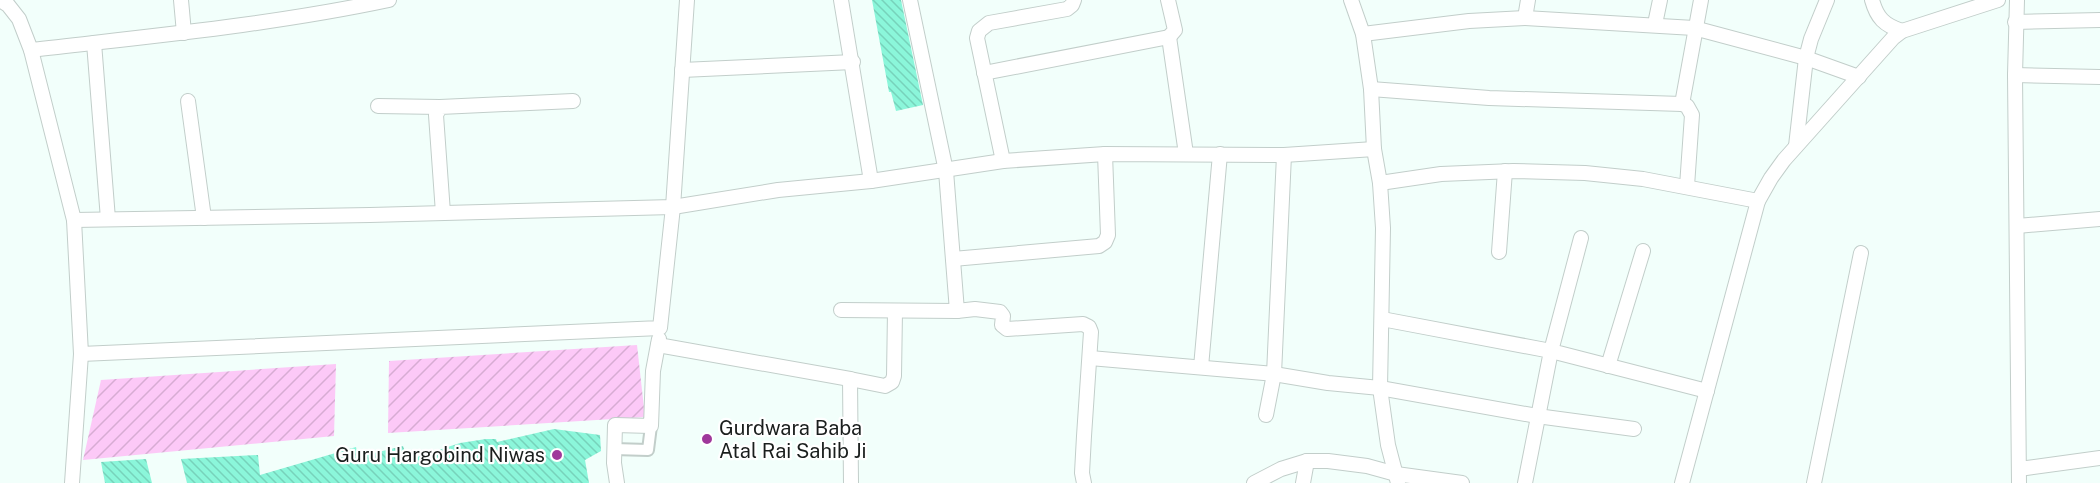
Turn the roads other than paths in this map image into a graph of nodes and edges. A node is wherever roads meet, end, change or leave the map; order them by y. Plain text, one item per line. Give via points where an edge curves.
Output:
1 (0, 0) edge
2 (181, 0) edge
3 (390, 0) edge
4 (687, 0) edge
5 (841, 0) edge
6 (910, 0) edge
7 (1074, 0) edge
8 (1168, 0) edge
9 (1351, 0) edge
10 (1528, 0) edge
11 (1660, 0) edge
12 (1701, 0) edge
13 (1827, 0) edge
14 (1872, 0) edge
15 (1998, 0) edge
16 (2017, 0) edge
17 (1525, 18) junction
18 (2100, 20) edge
19 (2015, 22) junction
20 (1655, 24) junction
21 (1694, 28) junction
22 (1902, 31) junction
23 (184, 33) junction
24 (1363, 34) junction
25 (1168, 37) junction
26 (94, 43) junction
27 (31, 50) junction
28 (1806, 58) junction
29 (853, 62) junction
30 (682, 70) junction
31 (984, 72) junction
32 (2015, 75) junction
33 (1859, 77) junction
34 (2100, 77) edge
35 (1371, 89) junction
36 (188, 101) dead end
37 (573, 101) dead end
38 (1682, 104) junction
39 (378, 106) dead end
40 (440, 106) junction
41 (1796, 146) junction
42 (1374, 149) junction
43 (1105, 154) junction
44 (1186, 154) junction
45 (1220, 154) junction
46 (1284, 155) junction
47 (1003, 161) junction
48 (946, 171) junction
49 (1504, 171) junction
50 (871, 181) junction
51 (1380, 183) junction
52 (1687, 186) junction
53 (1758, 201) junction
54 (673, 207) junction
55 (443, 213) junction
56 (204, 218) junction
57 (108, 219) junction
58 (2100, 219) edge
59 (74, 220) junction
60 (2017, 226) junction
61 (1581, 238) dead end
62 (1643, 251) dead end
63 (1499, 252) dead end
64 (1861, 253) dead end
65 (953, 259) junction
66 (840, 310) dead end
67 (895, 311) junction
68 (957, 311) junction
69 (1382, 320) junction
70 (660, 328) junction
71 (658, 345) junction
72 (1551, 351) junction
73 (81, 354) junction
74 (1090, 358) junction
75 (1608, 366) junction
76 (1201, 367) junction
77 (1274, 374) junction
78 (850, 379) junction
79 (1380, 388) junction
80 (1707, 391) junction
81 (1266, 415) dead end
82 (1537, 416) junction
83 (651, 426) junction
84 (1634, 429) dead end
85 (614, 449) junction
86 (2100, 458) edge
87 (1307, 461) junction
88 (2019, 476) edge
89 (1397, 478) edge
90 (72, 483) edge
91 (617, 483) edge
92 (851, 483) edge
93 (1084, 483) edge
94 (1254, 483) edge
95 (1303, 483) edge
96 (1462, 483) edge
97 (1525, 483) edge
98 (1682, 483) edge
99 (1814, 483) edge

1 - 27 street via 19,19
2 - 23 street
3 - 23 street via 323,14
4 - 30 street
5 - 29 street
6 - 48 street
7 - 31 street via 1067,9 982,27 977,38
8 - 25 street via 1175,30
9 - 24 street
10 - 17 street
11 - 20 street
12 - 21 street
13 - 28 street
14 - 22 street via 1878,17
15 - 22 street
16 - 19 street
17 - 20 street
17 - 24 street
18 - 19 street
19 - 32 street
20 - 21 street
21 - 28 street
21 - 38 street
22 - 33 street
23 - 26 street
24 - 35 street
25 - 31 street
25 - 44 street
26 - 27 street
26 - 57 street
27 - 59 street
28 - 33 street
28 - 41 street
29 - 30 street
29 - 50 street
30 - 54 street
31 - 47 street
32 - 34 street
32 - 60 street
33 - 41 street
35 - 38 street
35 - 42 street
36 - 56 street
37 - 40 street
38 - 52 street via 1692,115
39 - 40 street
40 - 55 street via 435,116
41 - 53 street
42 - 46 street
42 - 51 street
43 - 44 street
43 - 47 street
43 - 65 street via 1105,242 1092,247
44 - 45 street
45 - 46 street
45 - 76 street
46 - 77 street
47 - 48 street
48 - 50 street
48 - 65 street
49 - 51 street via 1441,174
49 - 52 street via 1613,176
49 - 63 street
50 - 54 street via 777,190
51 - 69 street
52 - 53 street
53 - 80 street
54 - 55 street
54 - 70 street
55 - 56 street
56 - 57 street
57 - 59 street
58 - 60 street
59 - 73 street
60 - 88 street
61 - 72 street
62 - 75 street
64 - 99 street
65 - 68 street
66 - 67 street
67 - 68 street
67 - 78 street via 892,382 885,386
68 - 74 street via 1000,312 1002,325 1007,329 1083,324 1091,332
69 - 72 street
69 - 79 street
70 - 71 street
70 - 73 street
71 - 78 street
71 - 83 street
72 - 75 street
72 - 82 street
73 - 90 street
74 - 76 street
74 - 93 street
75 - 80 street
76 - 77 street
77 - 79 street
77 - 81 street
78 - 92 street
79 - 82 street
79 - 89 street
80 - 98 street
82 - 84 street
82 - 97 street
83 - 85 street via 648,450
83 - 85 street via 615,425
85 - 91 street
86 - 88 street
87 - 89 street via 1367,466
87 - 94 street
87 - 95 street
89 - 96 street

